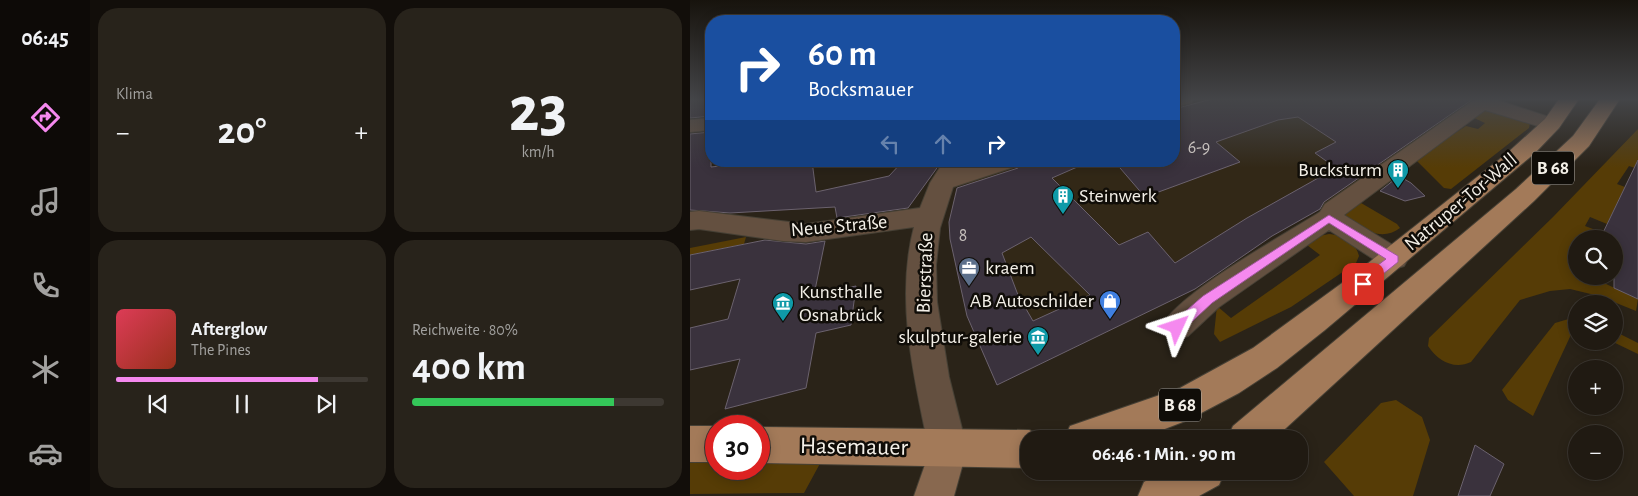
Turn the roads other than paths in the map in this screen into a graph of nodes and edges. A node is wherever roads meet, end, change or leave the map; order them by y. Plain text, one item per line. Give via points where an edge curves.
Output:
1 (1456, 122) edge
2 (1546, 122) edge
3 (1593, 122) edge
4 (1551, 124) joint
5 (705, 125) edge
6 (690, 126) edge
7 (976, 167) edge
8 (949, 172) edge
9 (928, 216) junction
10 (1329, 218) junction
11 (690, 221) edge
12 (1394, 259) junction
13 (1177, 327) dead end
14 (1115, 430) edge
15 (1256, 430) edge
16 (690, 444) edge
17 (705, 444) edge
18 (770, 445) edge
19 (948, 449) junction
20 (1020, 449) edge
21 (1188, 480) edge
22 (934, 496) edge
23 (1158, 496) edge

1 - 10 street via 1334,210
2 - 4 street
3 - 15 main road, Natruper-Tor-Wall / B 68 via 1580,141 1525,195
4 - 12 main road, Natruper-Tor-Wall / B 68
5 - 6 street
7 - 8 street
8 - 9 street, Bierstraße
9 - 11 street, Neue Straße via 806,233
9 - 19 street, Bierstraße via 922,245 924,330
10 - 12 street
10 - 13 street via 1208,299
12 - 14 main road, Natruper-Tor-Wall / B 68 via 1269,356 1226,383
16 - 17 main road
18 - 19 main road, Hasemauer
19 - 20 main road
19 - 22 main road
21 - 23 main road

